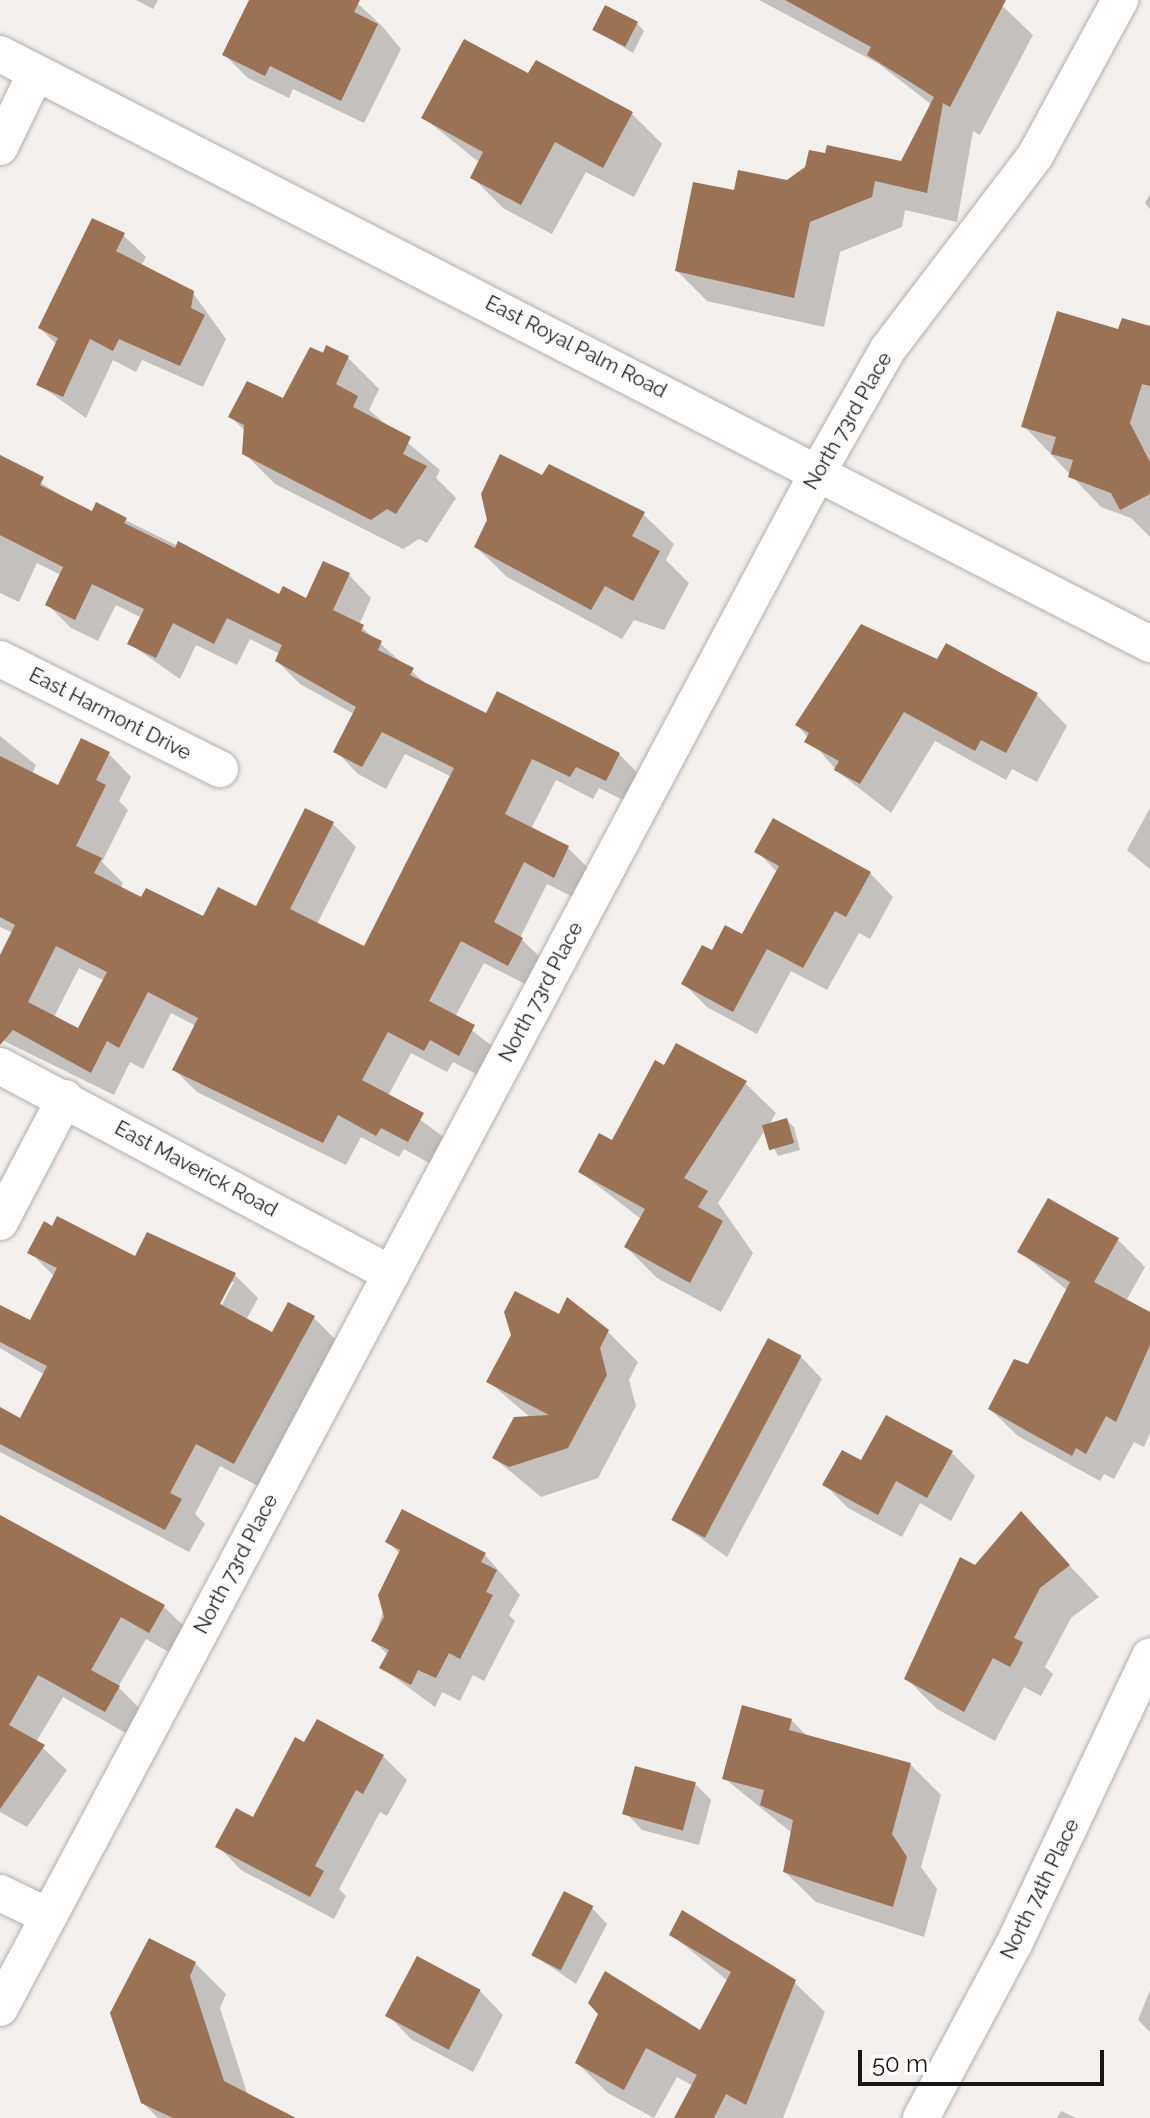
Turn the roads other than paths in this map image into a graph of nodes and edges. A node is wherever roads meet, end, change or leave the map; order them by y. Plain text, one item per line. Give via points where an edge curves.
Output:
1 (1120, 0) edge
2 (0, 54) edge
3 (36, 73) junction
4 (0, 147) edge
5 (819, 470) junction
6 (1150, 644) edge
7 (0, 659) edge
8 (220, 769) dead end
9 (0, 1066) edge
10 (65, 1098) junction
11 (0, 1222) edge
12 (391, 1274) junction
13 (1150, 1656) edge
14 (0, 1893) edge
15 (48, 1916) junction
16 (0, 2008) edge
17 (921, 2118) edge

1 - 5 street, North 73rd Place via 1035,156 888,349
2 - 3 street, East Royal Palm Road
3 - 4 street
3 - 5 street, East Royal Palm Road
5 - 6 street, East Royal Palm Road
5 - 12 street, North 73rd Place
7 - 8 street, East Harmont Drive
9 - 10 street, East Maverick Road
10 - 11 street
10 - 12 street, East Maverick Road
12 - 15 street, North 73rd Place
13 - 17 street, North 74th Place via 1014,1944
14 - 15 street
15 - 16 street, North 73rd Place

